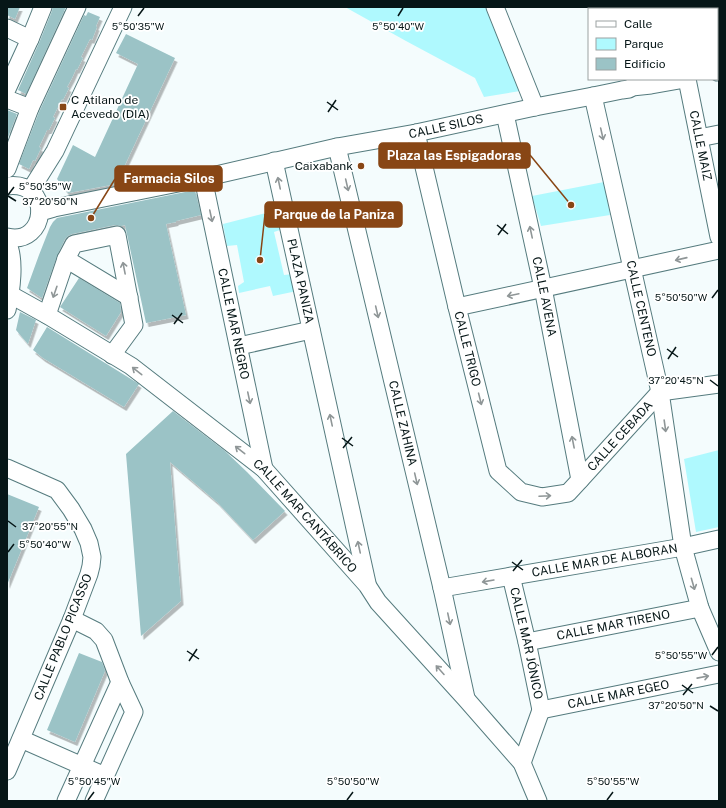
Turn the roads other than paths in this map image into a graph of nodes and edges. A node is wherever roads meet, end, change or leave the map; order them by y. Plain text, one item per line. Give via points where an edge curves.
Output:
1 (43, 7) edge
2 (77, 7) edge
3 (495, 7) edge
4 (119, 9) edge
5 (7, 28) edge
6 (30, 39) junction
7 (672, 80) edge
8 (686, 80) edge
9 (629, 83) edge
10 (7, 88) edge
11 (593, 96) junction
12 (7, 99) edge
13 (535, 107) junction
14 (30, 108) junction
15 (505, 114) junction
16 (416, 133) junction
17 (719, 134) edge
18 (699, 138) junction
19 (338, 147) junction
20 (274, 161) junction
21 (7, 169) edge
22 (203, 178) junction
23 (7, 186) edge
24 (714, 189) edge
25 (30, 191) junction
26 (40, 212) junction
27 (31, 232) junction
28 (7, 237) edge
29 (719, 237) edge
30 (7, 242) edge
31 (719, 250) edge
32 (66, 260) junction
33 (632, 270) junction
34 (12, 274) junction
35 (543, 288) junction
36 (129, 297) junction
37 (8, 305) edge
38 (457, 307) junction
39 (47, 315) junction
40 (311, 330) junction
41 (239, 346) junction
42 (112, 355) junction
43 (719, 384) edge
44 (660, 392) junction
45 (7, 468) edge
46 (264, 469) junction
47 (580, 480) junction
48 (719, 539) edge
49 (682, 546) junction
50 (511, 576) junction
51 (367, 585) junction
52 (442, 588) junction
53 (700, 608) junction
54 (72, 619) junction
55 (527, 642) junction
56 (719, 652) edge
57 (719, 674) edge
58 (120, 682) junction
59 (466, 699) junction
60 (542, 710) junction
61 (21, 739) junction
62 (522, 763) junction
63 (81, 766) junction
64 (7, 771) edge
65 (105, 776) junction
66 (66, 801) edge
67 (94, 801) edge
68 (538, 801) edge

1 - 6 street
2 - 14 street
3 - 13 street
4 - 25 street via 55,151
5 - 6 street
6 - 10 street
7 - 9 street
8 - 18 street, CALLE MAIZ
9 - 11 street
11 - 13 street, CALLE SILOS
11 -> 33 street, CALLE CENTENO
12 - 14 street
13 - 15 street, CALLE SILOS
14 - 21 street
15 - 16 street, CALLE SILOS
35 -> 15 street, CALLE AVENA
16 - 19 street, CALLE SILOS
16 - 38 street, CALLE TRIGO
17 - 18 street
18 - 24 street, CALLE MAIZ
19 - 20 street, CALLE SILOS
19 -> 52 street, CALLE ZAHINA
20 - 22 street, CALLE SILOS
40 -> 20 street, PLAZA PANIZA
22 - 26 street, CALLE SILOS
22 -> 41 street, CALLE MAR NEGRO
23 - 25 street via 15,185
24 - 29 street, CALLE MAIZ
25 - 26 street via 36,197
26 - 27 street via 39,220
27 - 28 street via 18,238
27 - 34 street via 22,246
30 - 34 street via 10,248
31 -> 33 street
32 - 36 street
36 -> 32 street via 117,235 74,244
32 -> 39 street
33 - 35 street
33 - 44 street, CALLE CENTENO
34 - 37 street
35 -> 38 street
47 -> 35 street, CALLE AVENA
36 - 42 street via 134,324
37 - 39 street, CALLE MAR CANTÁBRICO
38 -> 47 street, CALLE TRIGO via 498,471 521,492 542,497 568,493
39 - 42 street, CALLE MAR CANTÁBRICO
40 - 41 street
51 -> 40 street, PLAZA PANIZA
41 -> 46 street, CALLE MAR NEGRO
46 -> 42 street, CALLE MAR CANTÁBRICO via 131,366
43 - 44 street
44 - 47 street, CALLE CEBADA
44 -> 49 street, CALLE CENTENO
45 - 54 street, CALLE PABLO PICASSO via 57,490 83,529 89,543 91,566
46 - 51 street, CALLE MAR CANTÁBRICO
48 - 49 street, CALLE MAR DE ALBORAN
49 - 50 street, CALLE MAR DE ALBORAN
49 -> 53 street, CALLE CENTENO
50 -> 52 street, CALLE MAR DE ALBORAN
50 - 55 street, CALLE MAR JÓNICO
59 -> 51 street, CALLE MAR CANTÁBRICO via 378,602
52 -> 59 street, CALLE ZAHINA
53 - 55 street, CALLE MAR TIRENO
53 - 56 street, CALLE CENTENO
54 - 58 street via 96,631 104,640
54 - 61 street, CALLE PABLO PICASSO
55 - 60 street, CALLE MAR JÓNICO
60 -> 57 street, CALLE MAR EGEO
58 - 63 street
58 - 65 street via 134,712
59 - 62 street, CALLE MAR CANTÁBRICO
60 - 62 street
61 - 63 street
61 - 64 street, CALLE PABLO PICASSO
62 - 68 street, CALLE MAR CANTÁBRICO
63 - 65 street
63 - 66 street
65 - 67 street

